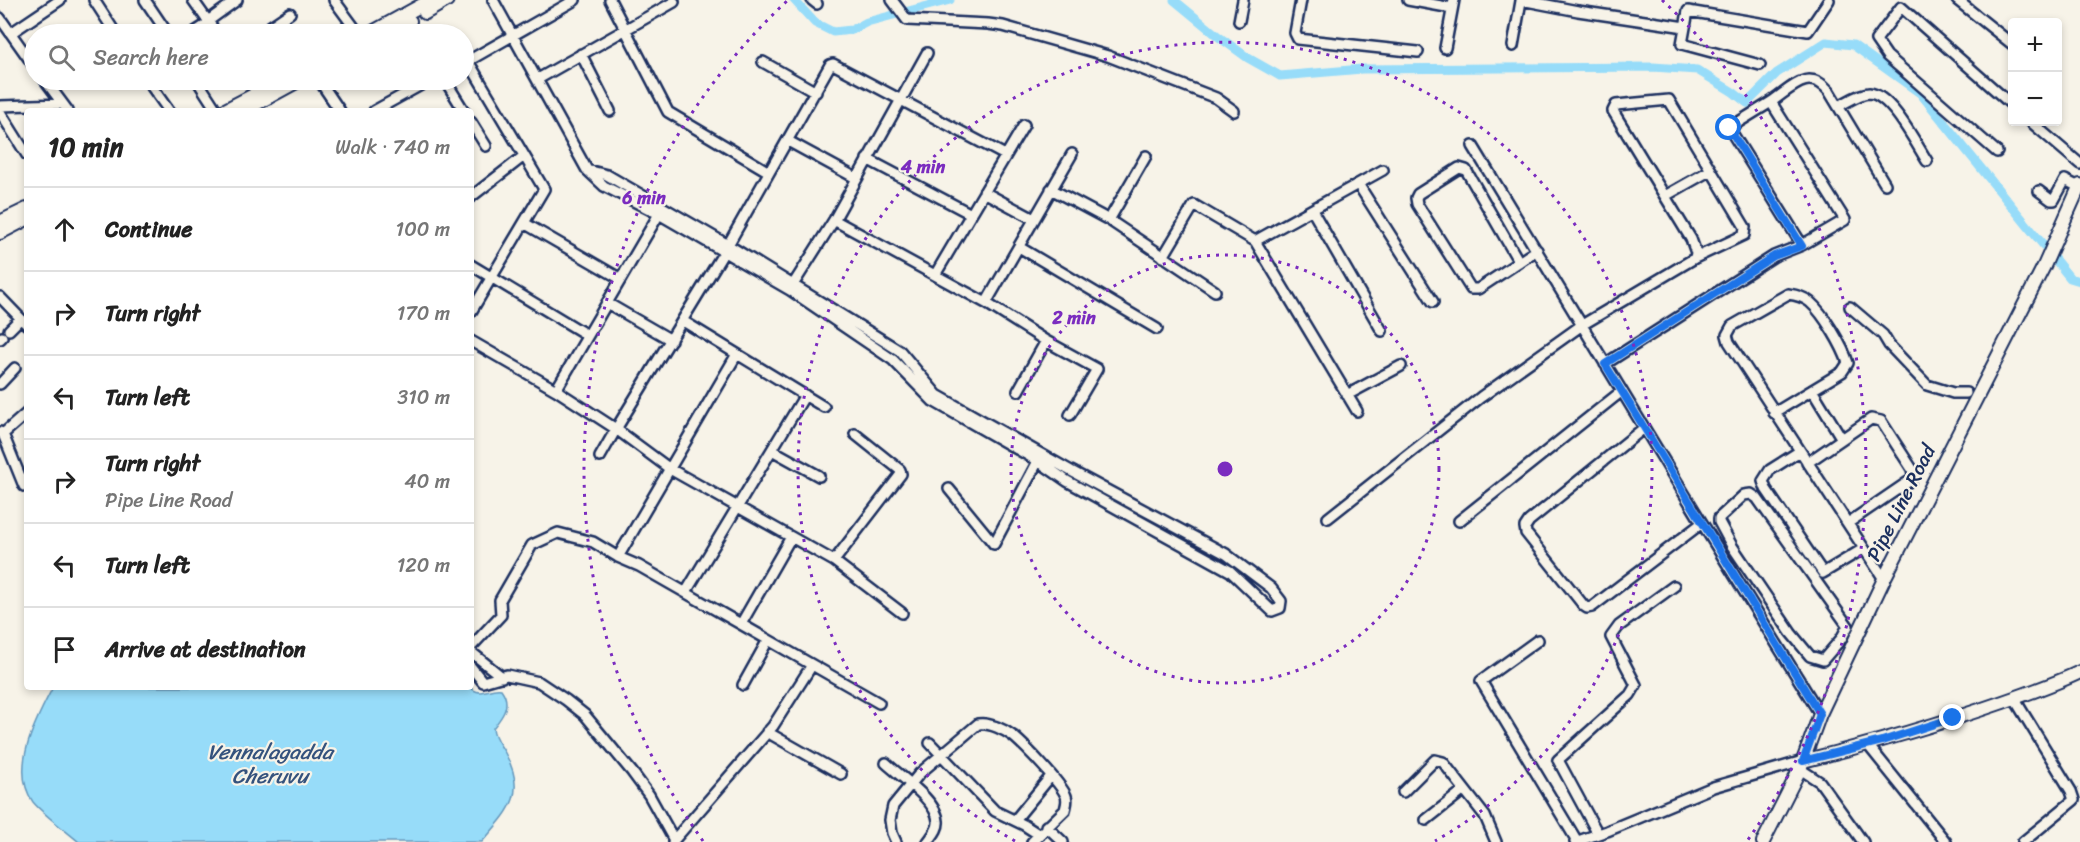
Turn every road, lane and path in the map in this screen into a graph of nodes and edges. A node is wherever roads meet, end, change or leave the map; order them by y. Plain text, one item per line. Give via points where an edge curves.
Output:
1 (60, 0) edge
2 (94, 0) edge
3 (145, 0) edge
4 (193, 0) edge
5 (237, 0) edge
6 (334, 0) edge
7 (431, 0) edge
8 (447, 0) edge
9 (494, 0) edge
10 (575, 0) edge
11 (610, 0) edge
12 (892, 0) edge
13 (1243, 0) edge
14 (1301, 0) edge
15 (1408, 0) edge
16 (1521, 0) edge
17 (1580, 0) edge
18 (1828, 0) edge
19 (1958, 0) edge
20 (674, 2) dead end
21 (1453, 4) edge
22 (1578, 12) junction
23 (290, 13) dead end
24 (0, 18) edge
25 (1239, 21) dead end
26 (209, 22) junction
27 (110, 24) edge
28 (161, 24) edge
29 (206, 24) edge
30 (274, 24) edge
31 (352, 24) edge
32 (387, 24) edge
33 (405, 24) edge
34 (1685, 27) junction
35 (625, 29) junction
36 (10, 33) junction
37 (513, 34) junction
38 (2008, 40) edge
39 (1513, 46) dead end
40 (1446, 48) dead end
41 (24, 52) edge
42 (927, 52) dead end
43 (1418, 52) dead end
44 (581, 54) junction
45 (474, 57) edge
46 (763, 62) dead end
47 (1760, 65) dead end
48 (474, 71) edge
49 (538, 79) junction
50 (52, 90) edge
51 (154, 90) edge
52 (203, 90) edge
53 (261, 90) edge
54 (283, 90) edge
55 (326, 90) edge
56 (412, 90) edge
57 (451, 90) edge
58 (257, 92) joint
59 (816, 92) junction
60 (901, 99) junction
61 (2008, 101) edge
62 (1771, 102) junction
63 (0, 106) edge
64 (1839, 106) junction
65 (65, 107) edge
66 (167, 108) edge
67 (215, 108) edge
68 (228, 108) edge
69 (252, 108) edge
70 (338, 108) edge
71 (379, 108) edge
72 (462, 108) edge
73 (610, 111) dead end
74 (1233, 111) dead end
75 (0, 112) edge
76 (1024, 125) dead end
77 (2036, 126) edge
78 (474, 127) edge
79 (788, 141) junction
80 (486, 146) dead end
81 (1473, 146) dead end
82 (24, 150) edge
83 (1997, 153) dead end
84 (1072, 154) dead end
85 (1005, 155) junction
86 (524, 156) junction
87 (1146, 156) dead end
88 (867, 159) junction
89 (1927, 161) dead end
90 (2080, 164) edge
91 (587, 170) junction
92 (1383, 170) dead end
93 (1711, 170) junction
94 (770, 172) junction
95 (856, 178) junction
96 (1358, 184) junction
97 (1885, 184) dead end
98 (1051, 189) junction
99 (2039, 190) dead end
100 (2078, 190) edge
101 (984, 192) junction
102 (474, 195) edge
103 (1665, 196) junction
104 (24, 210) edge
105 (1312, 210) junction
106 (659, 214) junction
107 (971, 214) junction
108 (24, 219) edge
109 (1034, 219) junction
110 (834, 220) junction
111 (1109, 220) junction
112 (1, 223) edge
113 (524, 223) junction
114 (1255, 241) junction
115 (1802, 246) junction
116 (1019, 247) junction
117 (726, 249) junction
118 (1537, 250) junction
119 (1163, 257) junction
120 (1695, 258) junction
121 (1519, 262) junction
122 (474, 267) edge
123 (935, 275) junction
124 (491, 277) junction
125 (621, 279) junction
126 (792, 287) junction
127 (1215, 291) dead end
128 (0, 297) edge
129 (1432, 302) dead end
130 (607, 303) junction
131 (986, 303) junction
132 (474, 307) edge
133 (1850, 307) dead end
134 (683, 321) junction
135 (24, 322) edge
136 (1582, 325) junction
137 (1158, 329) dead end
138 (9, 330) dead end
139 (1382, 331) dead end
140 (588, 335) junction
141 (671, 340) junction
142 (1046, 340) junction
143 (474, 343) edge
144 (737, 354) junction
145 (903, 355) junction
146 (895, 362) junction
147 (1605, 364) junction
148 (1401, 366) dead end
149 (15, 368) dead end
150 (0, 384) edge
151 (556, 390) junction
152 (1812, 390) junction
153 (1018, 391) dead end
154 (1622, 391) junction
155 (1966, 393) dead end
156 (805, 395) junction
157 (1347, 395) junction
158 (824, 407) dead end
159 (1357, 411) dead end
160 (1774, 413) junction
161 (24, 415) edge
162 (1070, 415) dead end
163 (1644, 428) junction
164 (616, 429) junction
165 (1, 433) edge
166 (855, 434) dead end
167 (1842, 440) junction
168 (772, 450) junction
169 (1800, 451) junction
170 (600, 457) dead end
171 (1038, 461) junction
172 (1807, 463) junction
173 (670, 469) junction
174 (819, 476) dead end
175 (24, 486) dead end
176 (949, 489) dead end
177 (737, 508) junction
178 (1328, 518) dead end
179 (1459, 520) dead end
180 (1701, 523) junction
181 (1848, 523) junction
182 (791, 537) junction
183 (1732, 546) junction
184 (1863, 549) junction
185 (1720, 553) junction
186 (618, 557) junction
187 (834, 561) junction
188 (1884, 579) junction
189 (1674, 586) dead end
190 (686, 592) junction
191 (902, 614) dead end
192 (741, 624) junction
193 (1791, 633) junction
194 (768, 640) junction
195 (1538, 640) dead end
196 (1776, 643) junction
197 (474, 644) edge
198 (474, 654) edge
199 (812, 664) junction
200 (474, 671) edge
201 (2080, 672) edge
202 (502, 676) junction
203 (742, 685) dead end
204 (2014, 698) junction
205 (879, 703) dead end
206 (1820, 714) junction
207 (767, 732) junction
208 (930, 743) dead end
209 (1868, 745) junction
210 (941, 756) junction
211 (886, 763) dead end
212 (1802, 765) junction
213 (841, 774) dead end
214 (1051, 776) junction
215 (911, 785) junction
216 (1464, 790) junction
217 (1403, 792) dead end
218 (1016, 820) junction
219 (1426, 820) dead end
220 (1046, 826) junction
221 (1038, 834) junction
222 (1598, 834) junction
223 (674, 841) edge
224 (896, 842) edge
225 (928, 842) edge
226 (1032, 842) edge
227 (1063, 842) edge
228 (1496, 842) edge
229 (1576, 842) edge
230 (1763, 842) edge
231 (1863, 842) edge
232 (1946, 842) edge
233 (2023, 842) edge

1 - 36 street
2 - 27 street
3 - 28 street
4 - 26 street
5 - 26 street
6 - 31 street
7 - 32 street
8 - 33 street
9 - 37 street
10 - 37 street
11 - 35 street
12 - 74 street via 907,20 1003,26 1108,56 1216,98
13 - 25 street
14 - 43 street via 1295,33 1298,39
15 - 21 street
16 - 22 street
16 - 39 street
17 - 22 street
18 - 34 street via 1808,31 1688,11
19 - 38 street
20 - 35 street
21 - 40 street
22 - 34 street
23 - 30 street
24 - 36 street
26 - 29 street
34 - 47 street via 1683,44
35 - 44 street
35 - 94 street via 668,112
36 - 41 street
37 - 45 street
37 - 49 street
42 - 60 street
44 - 49 street
44 - 73 street
46 - 59 street
48 - 86 street
49 - 91 street
50 - 65 street
51 - 66 street
52 - 67 street
53 - 58 street
54 - 69 street
55 - 70 street
56 - 71 street
57 - 72 street
58 - 68 street
59 - 60 street via 833,64
59 - 79 street
60 - 85 street
60 - 88 street
61 - 83 street via 1901,7 1876,40 1887,56
62 - 64 street via 1811,79 1825,86
62 - 115 street via 1729,128
62 - 115 street via 1845,220
63 - 65 street
64 - 89 street via 1866,93 1876,95 1894,110
64 - 97 street
75 - 82 street
76 - 85 street
77 - 90 street
78 - 80 street
79 - 94 street
79 - 95 street
81 - 118 street
84 - 98 street
85 - 101 street
86 - 102 street
86 - 113 street via 544,189
87 - 111 street
88 - 95 street
88 - 107 street
91 - 106 street via 604,186
91 - 117 street via 607,176
92 - 96 street
93 - 103 street
93 - 103 street via 1669,100 1616,105 1613,111
93 - 120 street via 1745,232
94 - 117 street
95 - 110 street
96 - 105 street
96 - 129 street
98 - 109 street
98 - 111 street
99 - 100 street via 2054,200 2059,190
100 - 188 street, Pipe Line Road via 2044,266
101 - 107 street
101 - 109 street
103 - 120 street via 1691,239
104 - 112 street
105 - 114 street
105 - 139 street
106 - 117 street
106 - 125 street
107 - 123 street
108 - 112 street
109 - 116 street
110 - 123 street
110 - 126 street
111 - 119 street
113 - 124 street
113 - 125 street
114 - 119 street via 1194,205
114 - 157 street
115 - 147 street via 1774,256
116 - 131 street
116 - 137 street
117 - 126 street
117 - 134 street
118 - 121 street
118 - 136 street
119 - 127 street
120 - 136 street
121 - 121 street via 1478,289 1471,289 1417,204 1418,194 1459,168 1466,170
122 - 124 street
123 - 131 street
124 - 132 street
124 - 140 street
125 - 130 street
126 - 145 street
126 - 146 street
128 - 135 street
130 - 140 street
130 - 141 street
131 - 142 street
133 - 155 street via 1883,335 1927,385
134 - 141 street
134 - 144 street
135 - 138 street
136 - 147 street
136 - 178 street via 1481,397
140 - 151 street
141 - 164 street
142 - 153 street
142 - 162 street via 1096,369
143 - 151 street
144 - 156 street
144 - 173 street
145 - 146 street
145 - 171 street via 937,395 1226,554 1271,588 1281,601 1280,608 1272,611 1230,571
146 - 171 street via 933,401
147 - 154 street
148 - 157 street
149 - 150 street
151 - 164 street
152 - 160 street
152 - 160 street via 1842,372 1848,363 1810,302 1788,294 1732,326 1727,335
152 - 167 street
154 - 163 street
154 - 179 street
156 - 158 street
156 - 168 street
157 - 159 street
160 - 169 street
161 - 165 street
163 - 180 street
163 - 180 street via 1529,521 1526,533 1587,608
164 - 170 street
164 - 173 street
165 - 175 street
166 - 187 street via 901,474
167 - 172 street
167 - 181 street via 1871,419 1881,421 1913,474 1911,480
168 - 174 street
168 - 177 street
169 - 172 street
169 - 184 street via 1766,475 1766,489 1823,573
171 - 176 street via 994,544
172 - 181 street
173 - 177 street
173 - 186 street
177 - 182 street
177 - 190 street
180 - 185 street
181 - 184 street
182 - 187 street
182 - 192 street
183 - 185 street
183 - 193 street
183 - 193 street via 1719,518 1744,495 1751,494 1848,626 1822,660 1810,656
184 - 188 street
185 - 196 street
186 - 190 street
186 - 197 street via 593,542 558,533 532,545 500,600 501,615
187 - 191 street
188 - 206 street, Pipe Line Road
189 - 222 street via 1619,626 1611,637 1636,685 1630,695 1558,760
190 - 192 street
192 - 194 street
193 - 196 street
194 - 199 street
194 - 203 street
195 - 229 street via 1481,681
196 - 206 street
198 - 202 street
199 - 205 street
199 - 207 street
200 - 202 street via 483,682
201 - 204 street
202 - 223 street via 539,682 585,715 649,795
204 - 209 street
204 - 233 street via 2074,800
206 - 212 street, Pipe Line Road
207 - 213 street
207 - 223 street
208 - 210 street
209 - 212 street
209 - 232 street
210 - 214 street via 978,724 985,723 1012,735
210 - 215 street
210 - 218 street via 995,811
211 - 215 street
212 - 222 street via 1713,787
212 - 230 street, Pipe Line Road
212 - 231 street via 1820,782
214 - 218 street
214 - 220 street via 1067,803 1065,810
215 - 224 street via 893,806 891,826
215 - 225 street via 932,805 938,821
216 - 217 street via 1443,762 1435,760
216 - 219 street
216 - 228 street via 1485,816
218 - 221 street
220 - 221 street
220 - 227 street
221 - 226 street
222 - 229 street

